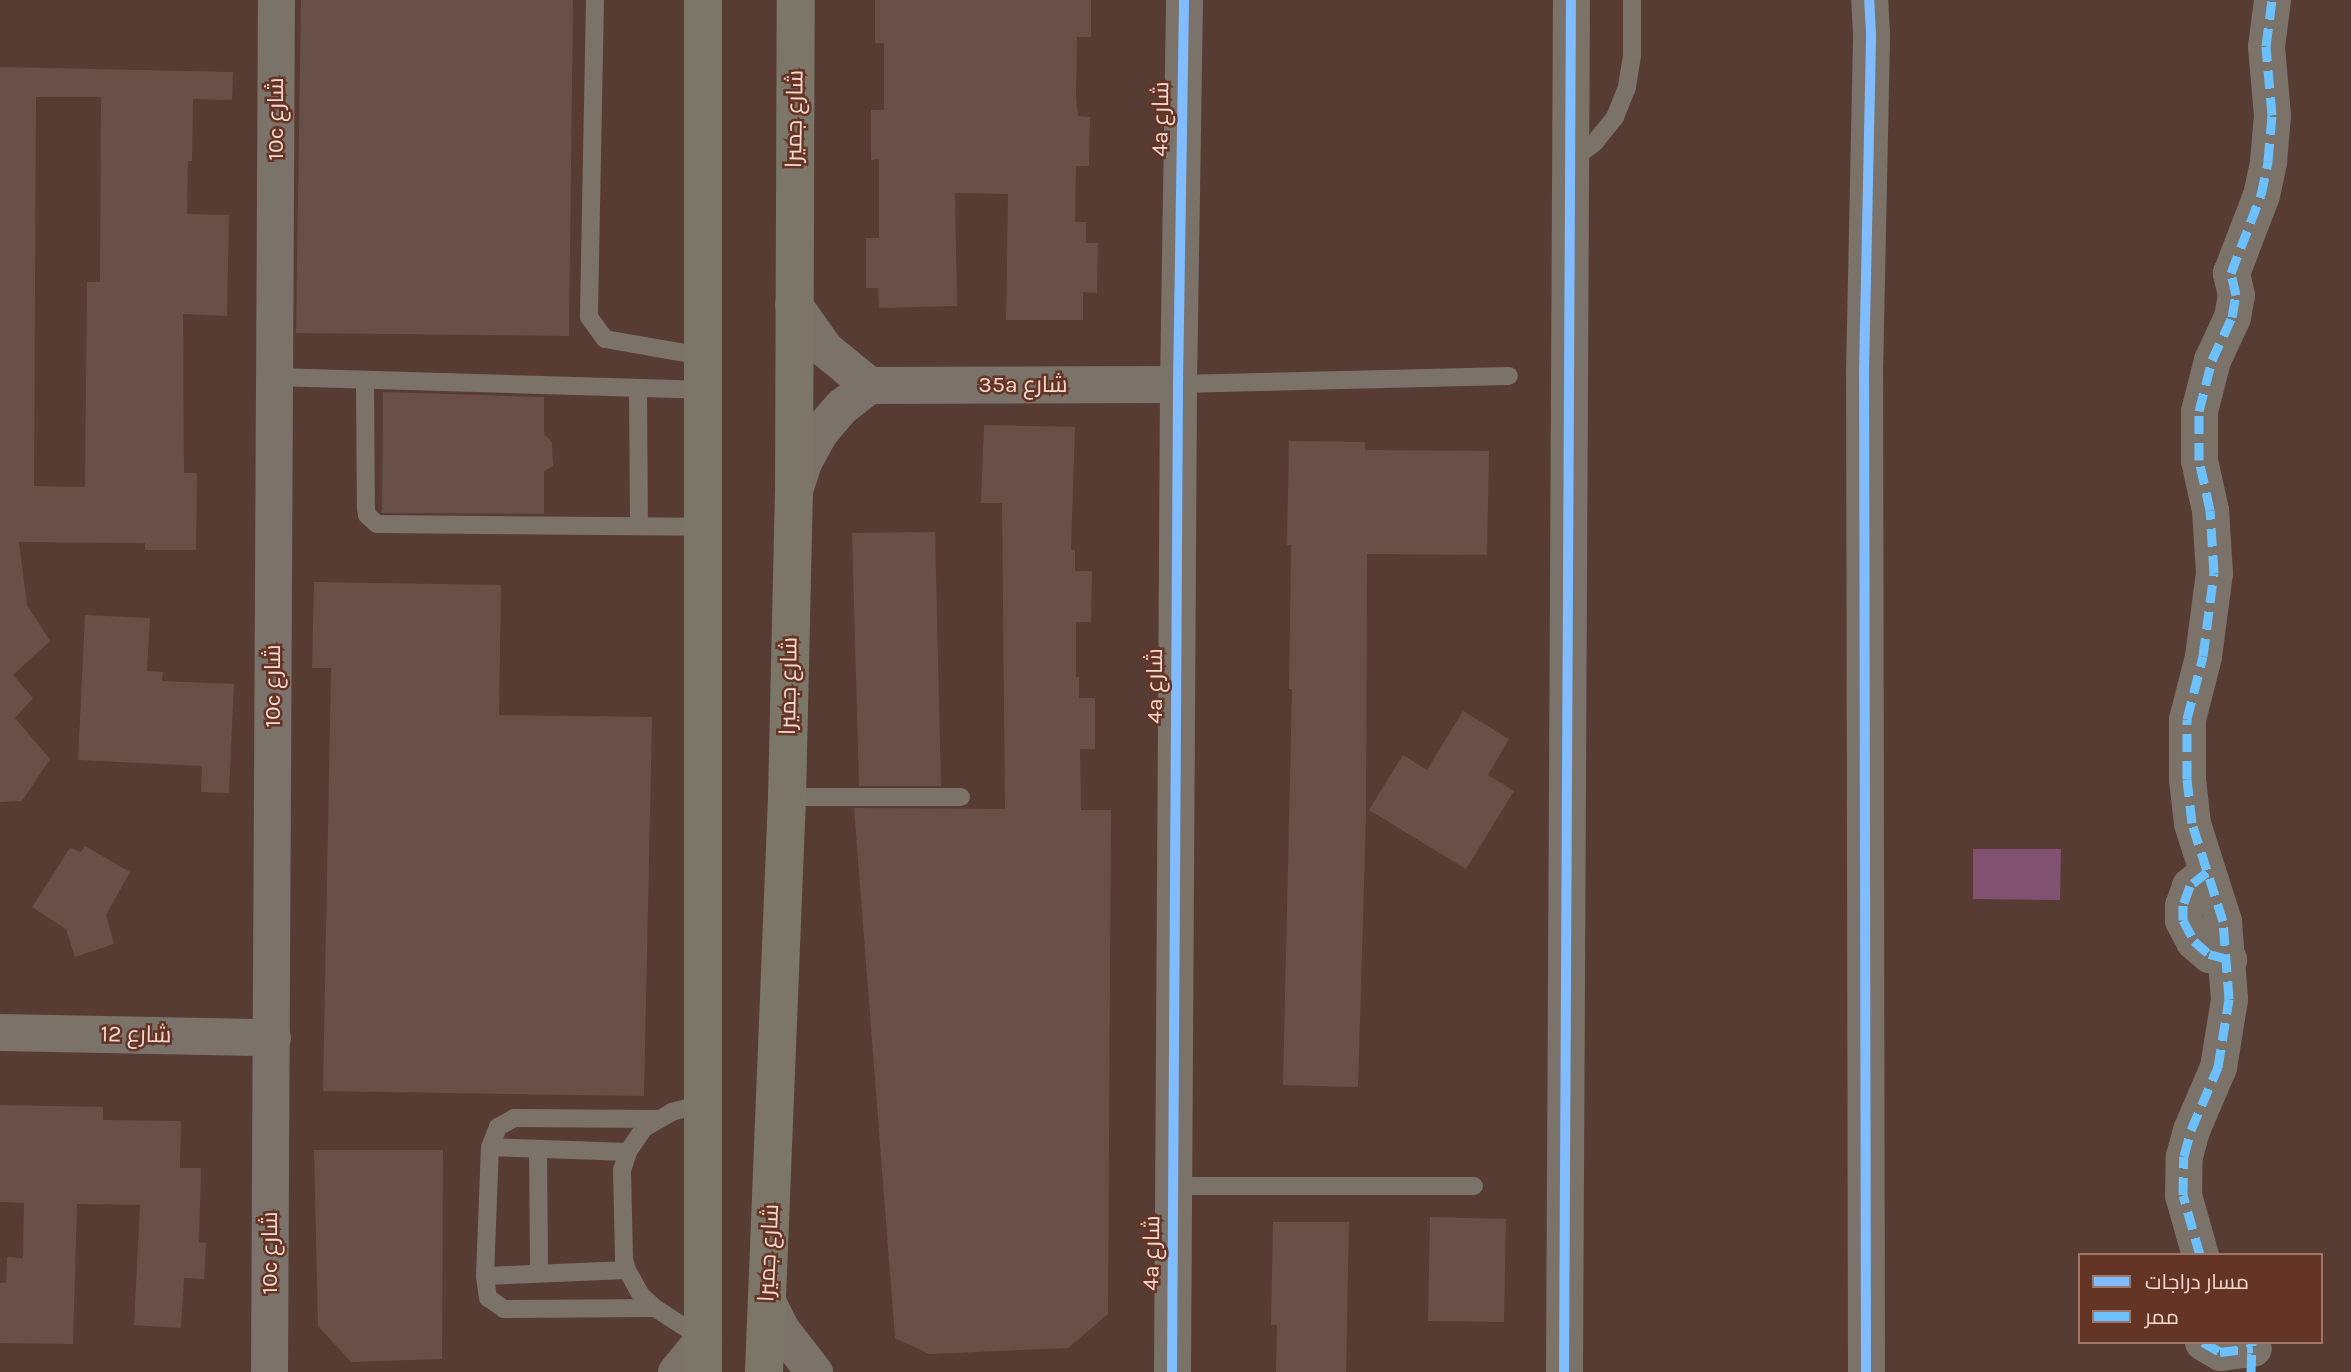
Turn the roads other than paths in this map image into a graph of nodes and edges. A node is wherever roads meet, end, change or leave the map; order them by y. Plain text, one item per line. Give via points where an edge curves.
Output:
1 (276, 0) edge
2 (595, 0) edge
3 (702, 0) edge
4 (796, 0) edge
5 (1184, 0) edge
6 (1571, 0) edge
7 (1632, 0) edge
8 (1869, 0) edge
9 (2272, 0) edge
10 (1570, 162) junction
11 (793, 303) junction
12 (702, 373) junction
13 (1508, 376) dead end
14 (275, 377) junction
15 (365, 380) junction
16 (1178, 384) junction
17 (869, 385) junction
18 (638, 388) junction
19 (794, 492) junction
20 (639, 526) junction
21 (701, 527) junction
22 (787, 797) junction
23 (961, 797) dead end
24 (0, 1032) edge
25 (272, 1037) junction
26 (703, 1104) junction
27 (657, 1119) junction
28 (490, 1147) junction
29 (538, 1149) junction
30 (628, 1152) junction
31 (1174, 1186) junction
32 (1474, 1186) dead end
33 (2199, 1253) edge
34 (627, 1270) junction
35 (539, 1273) junction
36 (485, 1276) junction
37 (767, 1301) junction
38 (655, 1308) junction
39 (2206, 1344) edge
40 (2252, 1354) edge
41 (703, 1356) edge
42 (269, 1372) edge
43 (676, 1372) edge
44 (764, 1372) edge
45 (814, 1372) edge
46 (1172, 1372) edge
47 (1564, 1372) edge
48 (1866, 1372) edge

1 - 14 street, 10c شارع
2 - 12 lane via 589,317 606,339
3 - 12 main road
4 - 11 main road, شارع جميرا
5 - 16 street, 4a شارع
6 - 10 street
7 - 10 lane via 1627,87 1608,125
8 - 48 street via 1864,373
9 - 33 street via 2266,46 2272,115 2268,161 2261,195 2231,273 2236,295 2232,317 2212,360 2199,411 2199,460 2210,510 2214,573 2185,749 2192,822 2222,921 2230,999 2224,1044 2184,1156 2184,1203
10 - 47 street
11 - 17 street via 825,349
11 - 19 main road, شارع جميرا
12 - 18 lane
12 - 21 main road
13 - 16 lane
14 - 15 lane
14 - 25 street, 10c شارع
15 - 18 lane
15 - 20 lane via 366,508 377,524
16 - 17 street, 35a شارع
16 - 31 street, 4a شارع
17 - 19 street via 820,431
18 - 20 lane
19 - 22 main road, شارع جميرا
20 - 21 lane
21 - 26 main road
22 - 23 lane
22 - 37 main road, شارع جميرا
24 - 25 street, شارع 12
25 - 42 street, 10c شارع
26 - 27 lane
26 - 41 main road
27 - 28 lane via 514,1118 498,1127
27 - 30 lane via 643,1128
28 - 29 lane
28 - 36 lane
29 - 30 lane
29 - 35 lane
30 - 34 lane via 622,1170
31 - 32 lane
31 - 46 street, 4a شارع
34 - 35 lane
34 - 38 lane via 641,1295
35 - 36 lane
36 - 38 lane via 488,1298 504,1309
37 - 44 main road, شارع جميرا
37 - 45 street via 780,1328
38 - 41 lane
39 - 40 street via 2220,1352
41 - 43 street

